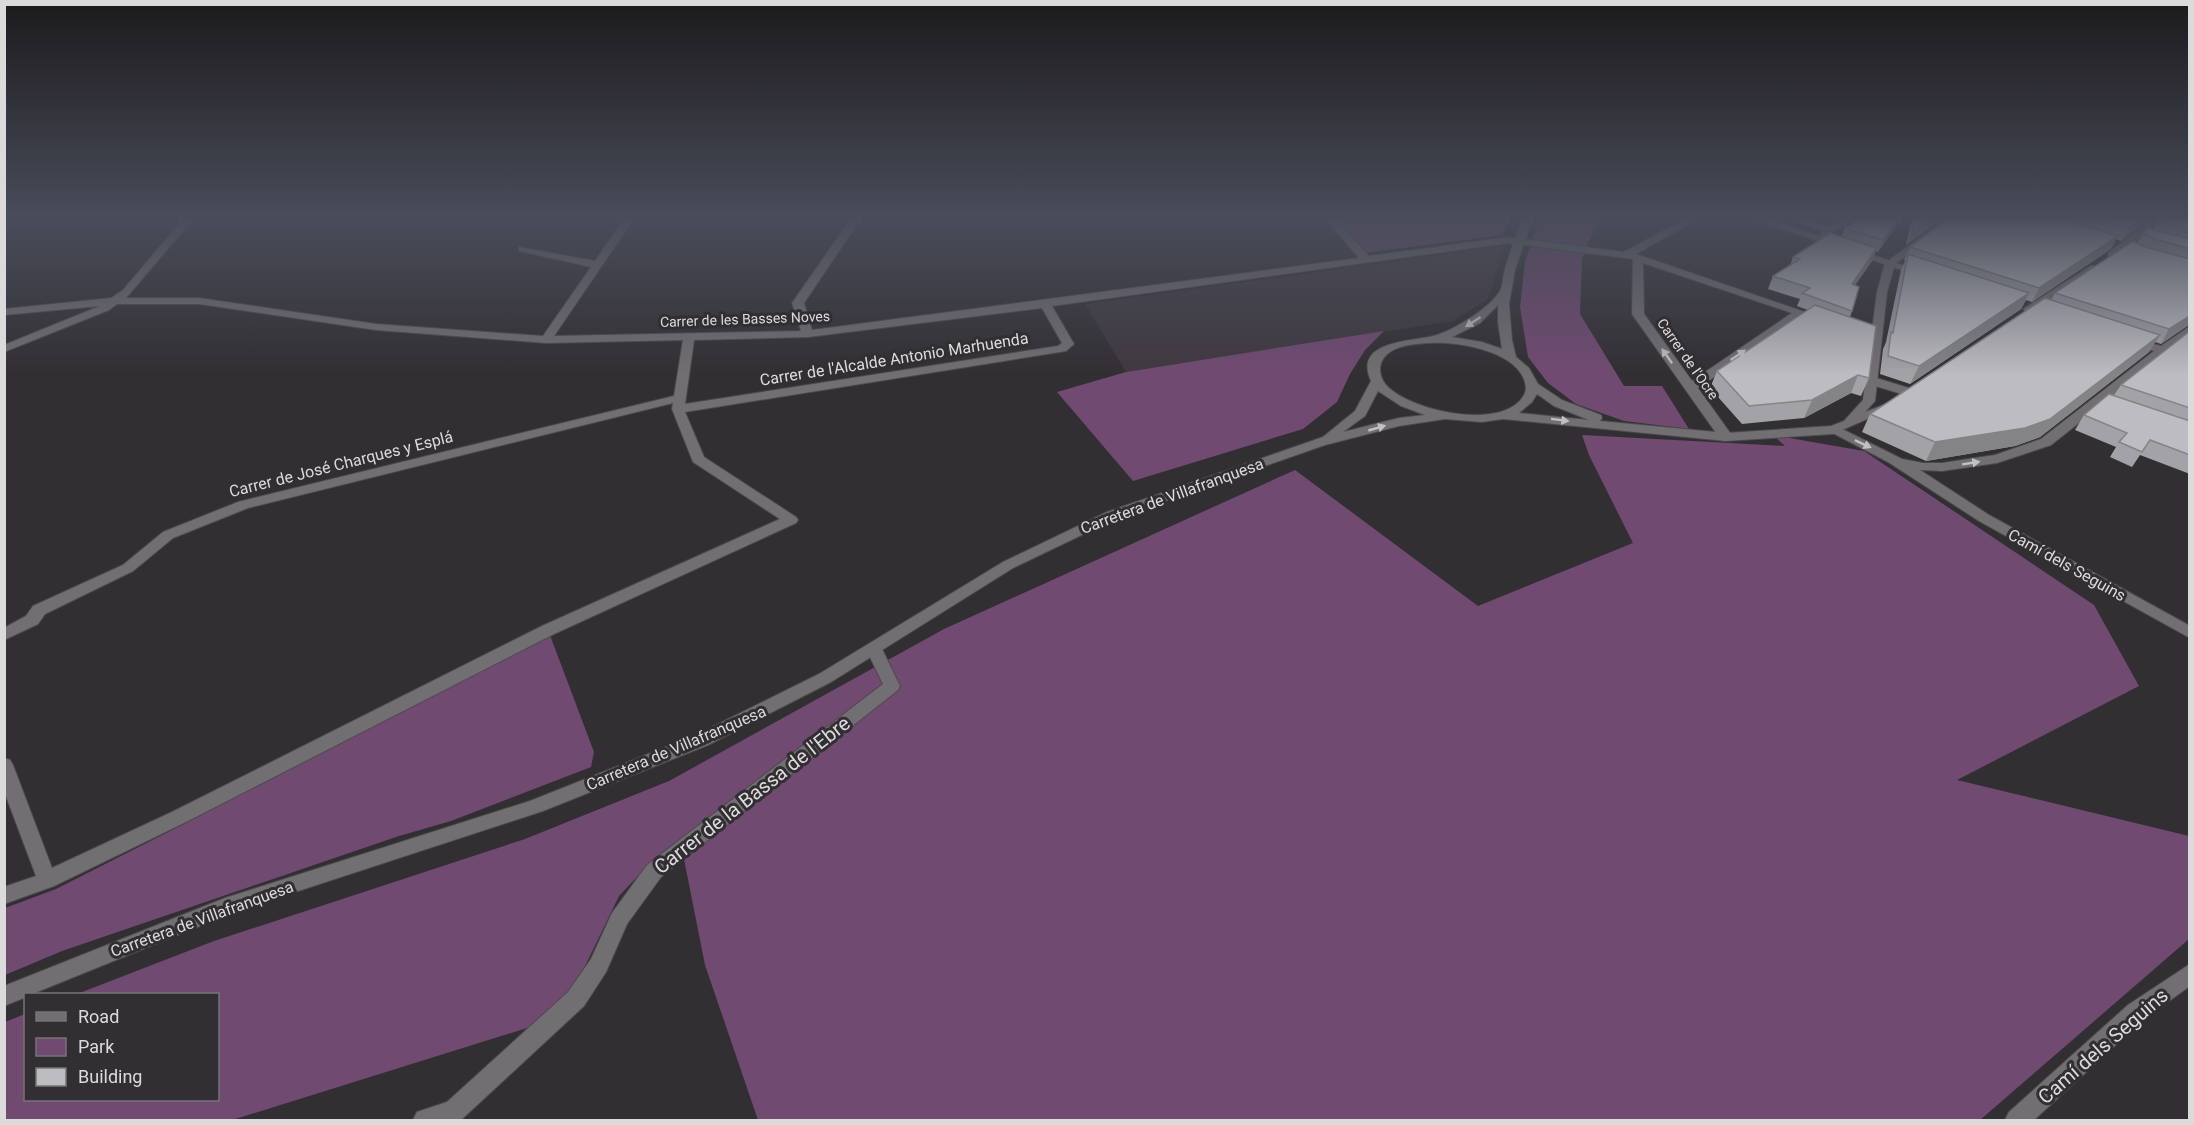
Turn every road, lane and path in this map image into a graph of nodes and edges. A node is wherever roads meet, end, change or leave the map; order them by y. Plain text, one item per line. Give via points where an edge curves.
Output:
1 (146, 270) edge
2 (595, 270) edge
3 (821, 270) edge
4 (1285, 270) edge
5 (1510, 270) edge
6 (1633, 270) edge
7 (1672, 270) edge
8 (1888, 270) edge
9 (1910, 270) edge
10 (2093, 270) edge
11 (1936, 278) edge
12 (1503, 294) junction
13 (117, 301) junction
14 (1045, 304) junction
15 (4, 312) edge
16 (2044, 312) edge
17 (1800, 313) junction
18 (1832, 324) edge
19 (2190, 329) edge
20 (808, 334) junction
21 (689, 337) junction
22 (2120, 338) edge
23 (1437, 339) junction
24 (546, 340) junction
25 (4, 349) edge
26 (2163, 350) junction
27 (1511, 358) junction
28 (1870, 380) junction
29 (1377, 382) junction
30 (1533, 386) junction
31 (1690, 388) junction
32 (679, 404) junction
33 (1502, 415) junction
34 (1443, 416) junction
35 (1848, 423) junction
36 (1631, 428) junction
37 (1833, 430) junction
38 (1726, 437) junction
39 (1320, 442) junction
40 (1893, 459) junction
41 (1942, 467) junction
42 (1946, 493) junction
43 (2189, 632) edge
44 (4, 635) edge
45 (874, 649) junction
46 (4, 765) edge
47 (48, 880) junction
48 (4, 896) edge
49 (2190, 973) edge
50 (4, 996) edge
51 (425, 1120) edge
52 (2017, 1120) edge

1 - 13 street
2 - 24 street
3 - 20 street via 798,303
4 - 14 street, Carrer de les Basses Noves
5 - 12 street
31 -> 6 street, Carrer de l'Ocre via 1638,314
7 - 17 street, Carrer de les Basses Noves
8 - 28 street via 1870,337
9 - 11 street
10 - 16 street via 2025,309
12 -> 23 street via 1476,321
12 - 27 street via 1502,327
13 - 15 street, Carrer de les Basses Noves
13 - 24 street, Carrer de les Basses Noves via 199,301 376,327
13 - 25 street
14 - 20 street, Carrer de les Basses Noves
14 - 32 street, Carrer de l'Alcalde Antonio Marhuenda via 1068,344 1062,349 855,383
17 - 18 street, Carrer de les Basses Noves
31 -> 17 street
19 - 26 street
20 - 21 street, Carrer de les Basses Noves
21 - 24 street, Carrer de les Basses Noves
21 - 32 street
22 - 26 street
23 - 27 street via 1469,342
23 - 29 street, Carretera de Villafranquesa via 1407,342 1385,351 1374,365
41 -> 26 street via 1997,459 2046,442 2106,404
27 - 30 street via 1527,372
28 - 35 street via 1869,401
28 - 35 street via 1913,389 1882,411
29 - 34 street via 1402,402
29 - 39 street, Carretera de Villafranquesa via 1360,413
30 - 33 street via 1526,403
30 - 36 street via 1570,408
31 - 38 street, Carrer de l'Ocre
32 - 44 street, Carrer de José Charques y Esplá via 243,505 168,535 129,568 39,610 32,620
32 - 47 street via 698,459 791,520 548,630 179,818
33 - 34 street
33 -> 36 street
39 -> 34 street, Carretera de Villafranquesa via 1408,420
35 - 37 street
36 - 38 street
37 - 38 street
37 -> 40 street, Camí dels Seguins
39 - 45 street, Carretera de Villafranquesa via 1135,506 1048,544 976,583
40 - 41 street via 1923,467
40 - 42 street, Camí dels Seguins
41 - 42 street
42 - 43 street, Camí dels Seguins via 2027,543
45 - 50 street, Carretera de Villafranquesa via 730,727 602,781 232,904
45 - 51 street, Carrer de la Bassa de l'Ebre via 892,686 654,871 619,919 599,965 576,999 454,1111
46 - 47 street
47 - 48 street
49 - 52 street, Camí dels Seguins via 2136,1012

